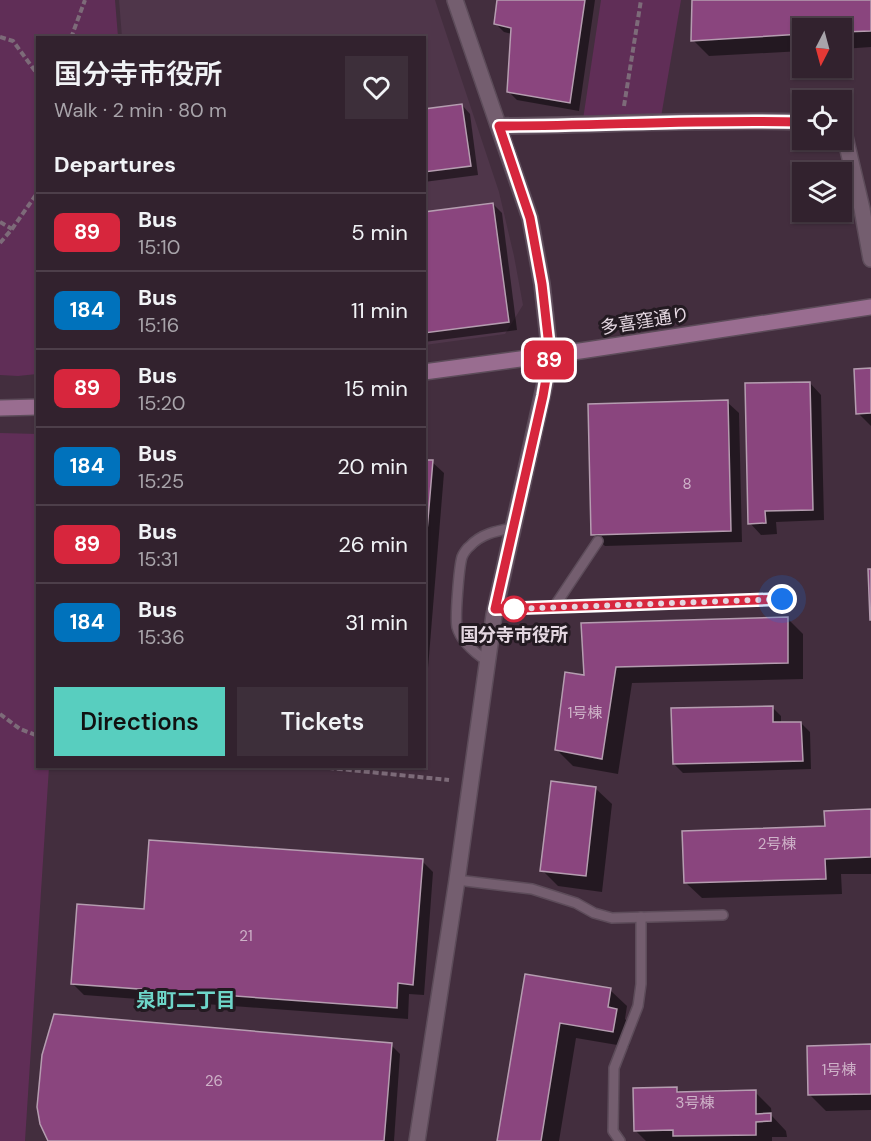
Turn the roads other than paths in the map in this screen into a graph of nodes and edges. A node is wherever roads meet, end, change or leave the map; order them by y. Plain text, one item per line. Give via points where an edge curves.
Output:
1 (455, 0) edge
2 (792, 122) edge
3 (499, 126) junction
4 (850, 150) edge
5 (867, 209) edge
6 (871, 259) edge
7 (871, 307) edge
8 (550, 355) junction
9 (426, 372) edge
10 (36, 407) edge
11 (0, 408) edge
12 (512, 528) junction
13 (598, 541) dead end
14 (782, 599) dead end
15 (554, 607) junction
16 (495, 609) junction
17 (487, 661) junction
18 (457, 880) junction
19 (723, 915) dead end
20 (641, 917) junction
21 (417, 1141) edge
22 (620, 1141) edge

1 - 3 street
2 - 3 street
3 - 8 street via 530,218
4 - 5 street
5 - 6 street
7 - 8 main road, 多喜窪通り
8 - 9 main road, 多喜窪通り
8 - 12 street
10 - 11 main road
12 - 16 street
12 - 17 lane via 481,536 462,557 457,628 475,653
13 - 15 lane
14 - 15 lane
15 - 16 lane
16 - 17 street
17 - 18 street
18 - 20 lane via 532,889 612,918
18 - 21 street
19 - 20 lane
20 - 22 lane via 638,1006 614,1068 613,1131

